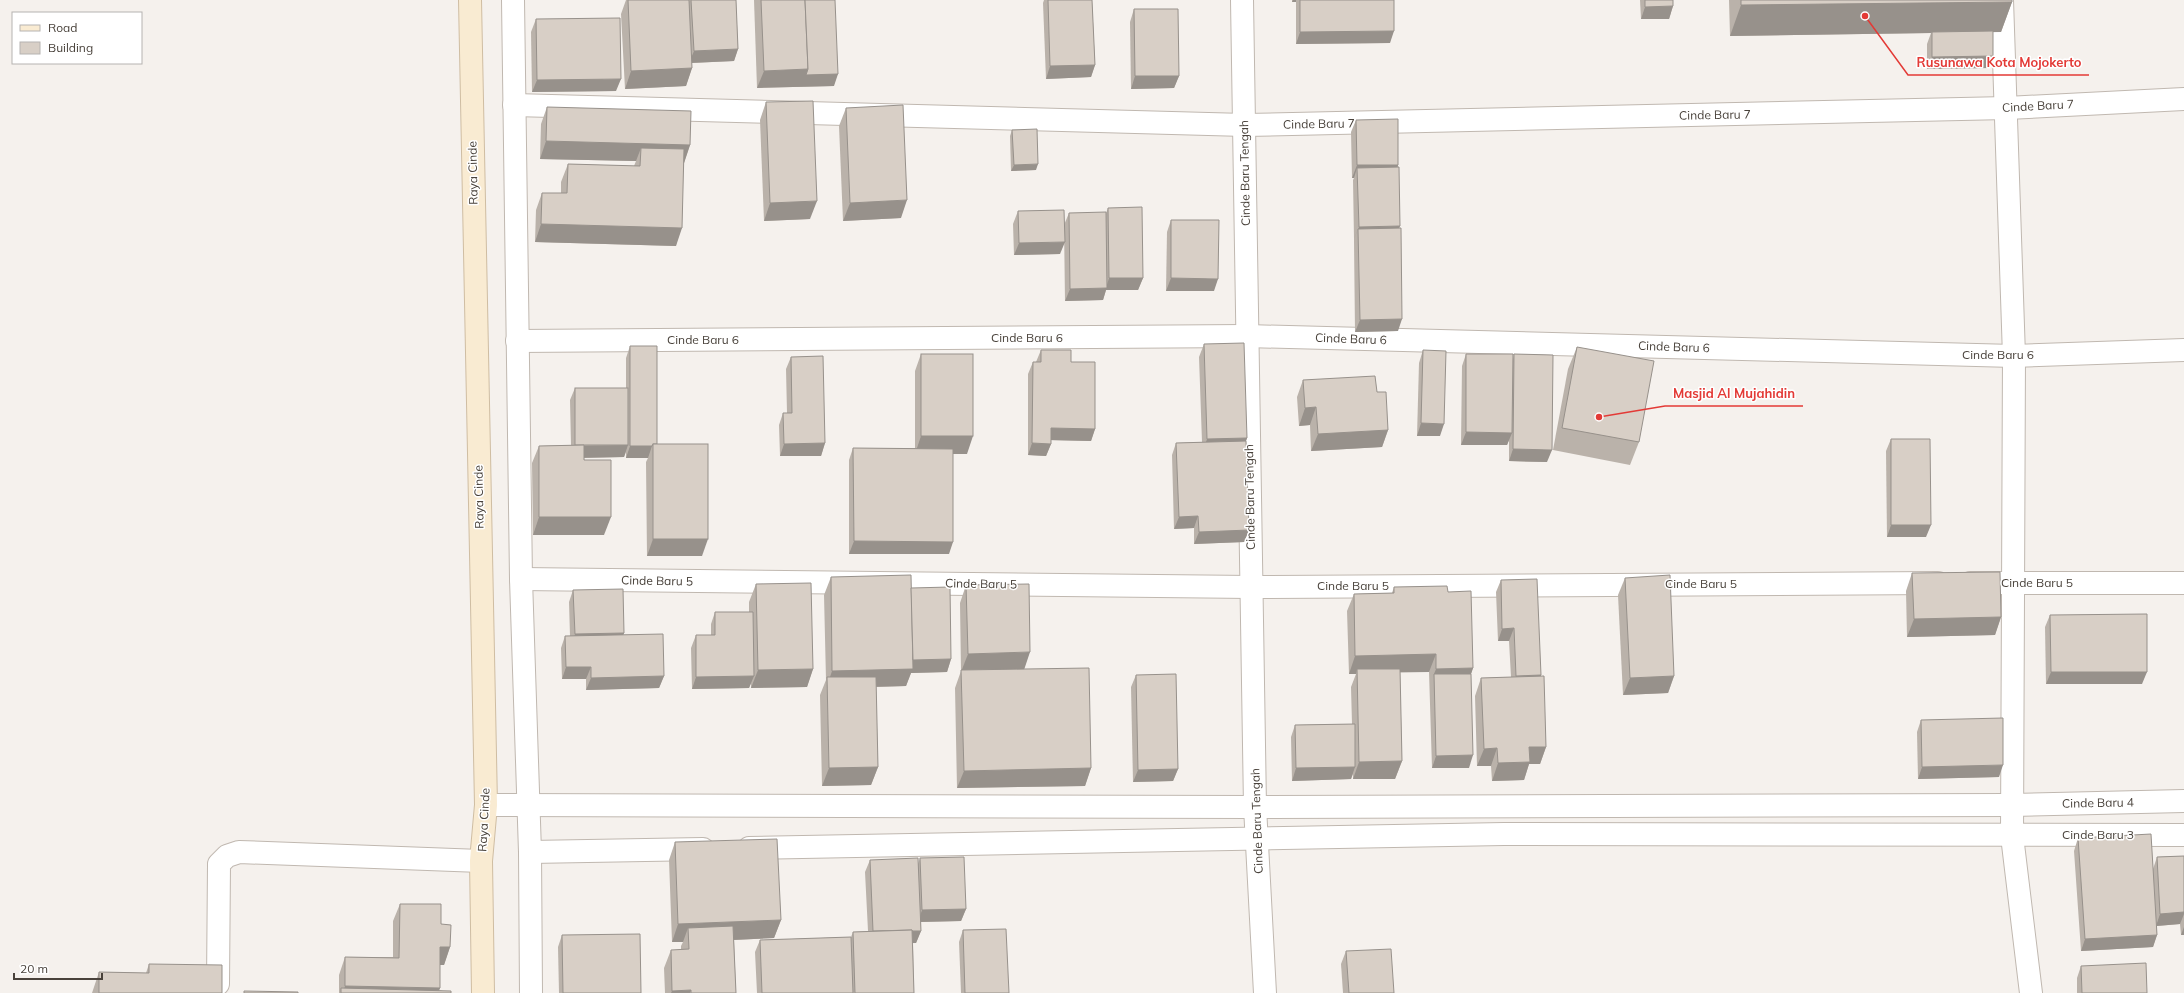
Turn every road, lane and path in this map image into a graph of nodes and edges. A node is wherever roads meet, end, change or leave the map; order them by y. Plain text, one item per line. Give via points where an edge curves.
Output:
1 (470, 0) edge
2 (513, 0) edge
3 (1242, 0) edge
4 (2002, 0) edge
5 (2184, 99) edge
6 (514, 105) junction
7 (2007, 108) junction
8 (1245, 125) junction
9 (1247, 336) junction
10 (517, 341) junction
11 (2184, 350) edge
12 (2014, 356) junction
13 (521, 579) junction
14 (2013, 583) junction
15 (2184, 583) edge
16 (1252, 587) junction
17 (2184, 801) edge
18 (2012, 804) junction
19 (491, 805) junction
20 (525, 805) junction
21 (1255, 807) junction
22 (2184, 835) edge
23 (2012, 836) junction
24 (1256, 840) junction
25 (530, 852) junction
26 (481, 861) junction
27 (218, 984) edge
28 (483, 993) edge
29 (531, 993) edge
30 (1265, 993) edge
31 (2030, 993) edge

1 - 19 street, Raya Cinde
2 - 6 street
3 - 8 street, Cinde Baru Tengah
4 - 7 street
5 - 7 street, Cinde Baru 7
6 - 8 street, Cinde Baru 7
6 - 10 street
7 - 8 street, Cinde Baru 7
7 - 12 street
8 - 9 street, Cinde Baru Tengah
9 - 10 street, Cinde Baru 6
9 - 12 street, Cinde Baru 6
9 - 16 street, Cinde Baru Tengah
10 - 13 street
11 - 12 street, Cinde Baru 6
12 - 14 street
13 - 16 street, Cinde Baru 5
13 - 20 street
14 - 15 street, Cinde Baru 5
14 - 16 street, Cinde Baru 5
14 - 18 street
16 - 21 street, Cinde Baru Tengah
17 - 18 street, Cinde Baru 4
18 - 21 street, Cinde Baru 4
18 - 23 street
19 - 20 street, Cinde Baru 4
19 - 26 street, Raya Cinde
20 - 21 street, Cinde Baru 4
20 - 25 street
21 - 24 street, Cinde Baru Tengah
22 - 23 street, Cinde Baru 3
23 - 24 street, Cinde Baru 3 via 1504,834
23 - 31 street
24 - 25 street, Cinde Baru 3
24 - 30 street, Cinde Baru Tengah
25 - 29 street
26 - 27 street via 240,852 227,856 218,864
26 - 28 street, Raya Cinde

